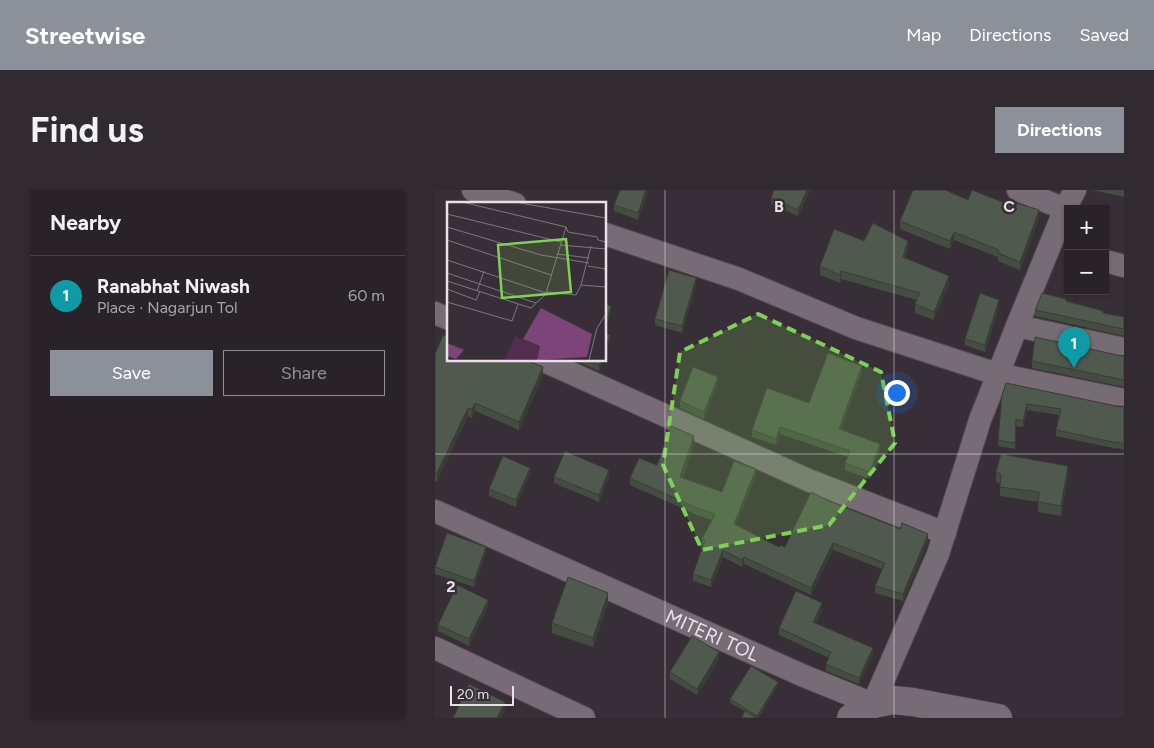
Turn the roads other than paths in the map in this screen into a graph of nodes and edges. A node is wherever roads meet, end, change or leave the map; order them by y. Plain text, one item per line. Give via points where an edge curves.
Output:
1 (473, 190) edge
2 (1018, 190) edge
3 (1070, 200) edge
4 (509, 202) edge
5 (606, 234) edge
6 (1059, 248) edge
7 (1109, 262) edge
8 (1124, 266) edge
9 (435, 313) edge
10 (447, 318) edge
11 (1017, 326) junction
12 (1124, 349) edge
13 (544, 361) edge
14 (997, 374) junction
15 (1124, 400) edge
16 (435, 511) edge
17 (945, 533) junction
18 (435, 648) edge
19 (862, 711) edge
20 (584, 718) edge
21 (999, 718) edge

1 - 4 street
2 - 3 street
3 - 6 street
5 - 14 street via 739,278 856,328
6 - 11 street
7 - 8 street
9 - 10 street
11 - 12 street
11 - 14 street
13 - 17 street via 808,480
14 - 15 street
14 - 17 street
16 - 19 street, MITERI TOL via 804,676
17 - 19 street via 938,554
18 - 20 street
19 - 21 main road via 893,700

